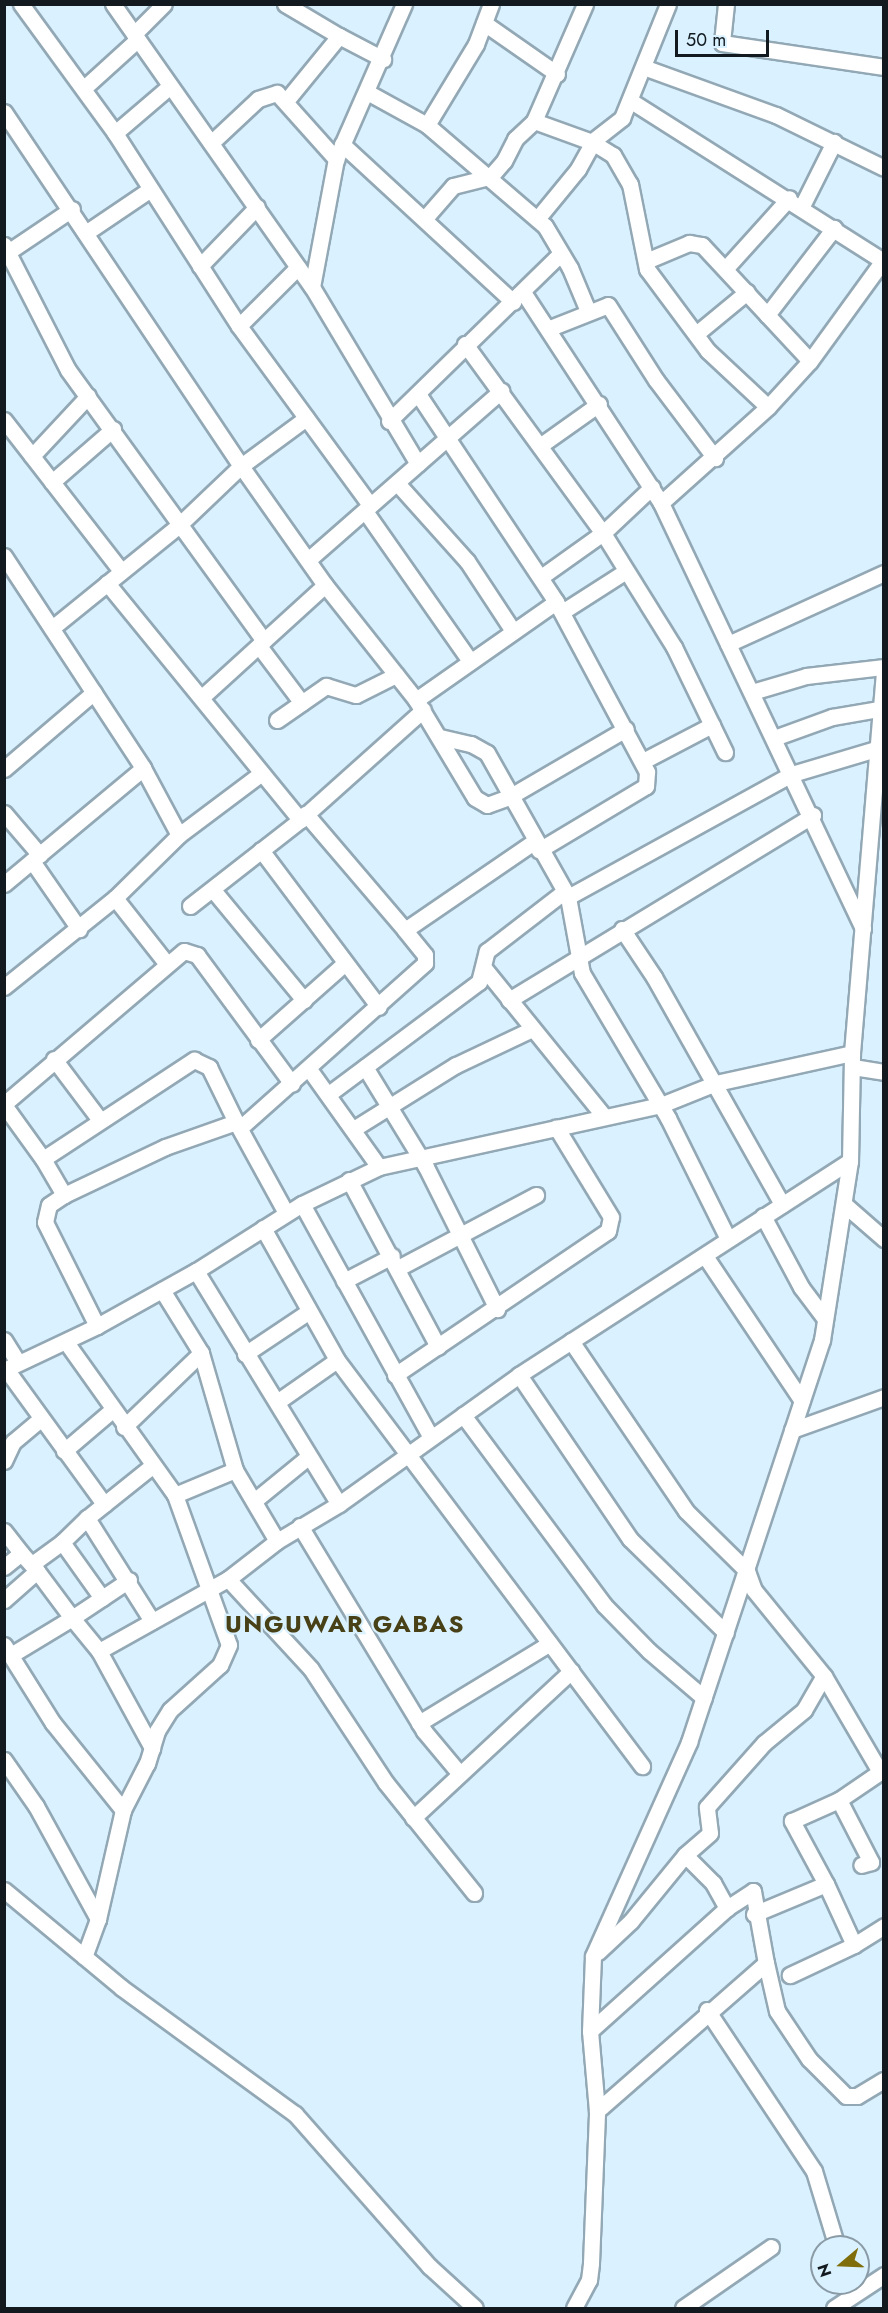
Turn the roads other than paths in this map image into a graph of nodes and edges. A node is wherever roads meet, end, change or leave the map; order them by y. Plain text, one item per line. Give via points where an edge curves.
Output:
1 (21, 4) edge
2 (113, 4) edge
3 (164, 4) edge
4 (285, 4) edge
5 (404, 4) edge
6 (491, 4) edge
7 (585, 4) edge
8 (668, 4) edge
9 (726, 4) edge
10 (484, 23) junction
11 (339, 36) junction
12 (136, 37) junction
13 (383, 59) junction
14 (884, 67) edge
15 (646, 68) junction
16 (557, 74) junction
17 (170, 86) junction
18 (84, 88) junction
19 (367, 92) junction
20 (286, 101) junction
21 (631, 101) junction
22 (4, 112) edge
23 (534, 121) junction
24 (427, 125) junction
25 (115, 133) junction
26 (592, 142) junction
27 (834, 142) junction
28 (211, 143) junction
29 (342, 144) junction
30 (336, 159) junction
31 (884, 168) edge
32 (490, 177) junction
33 (149, 190) junction
34 (795, 203) junction
35 (257, 207) junction
36 (72, 209) junction
37 (426, 217) junction
38 (537, 219) junction
39 (834, 228) junction
40 (87, 232) junction
41 (6, 248) edge
42 (561, 253) junction
43 (883, 260) edge
44 (646, 261) junction
45 (200, 266) junction
46 (298, 267) junction
47 (726, 268) junction
48 (10, 273) edge
49 (312, 287) junction
50 (747, 292) junction
51 (518, 297) junction
52 (588, 311) junction
53 (767, 315) junction
54 (239, 326) junction
55 (550, 328) junction
56 (696, 334) junction
57 (465, 344) junction
58 (810, 361) junction
59 (501, 391) junction
60 (418, 394) junction
61 (88, 396) junction
62 (599, 404) junction
63 (768, 407) junction
64 (306, 418) junction
65 (4, 420) edge
66 (389, 421) junction
67 (112, 429) junction
68 (444, 437) junction
69 (542, 445) junction
70 (32, 456) junction
71 (715, 458) junction
72 (418, 464) junction
73 (241, 466) junction
74 (52, 482) junction
75 (397, 483) junction
76 (652, 487) junction
77 (661, 503) junction
78 (367, 508) junction
79 (179, 525) junction
80 (603, 533) junction
81 (4, 556) edge
82 (308, 560) junction
83 (121, 571) junction
84 (626, 571) junction
85 (884, 573) edge
86 (541, 577) junction
87 (107, 583) junction
88 (325, 585) junction
89 (559, 607) junction
90 (52, 628) junction
91 (513, 631) junction
92 (261, 643) junction
93 (728, 644) junction
94 (470, 661) junction
95 (884, 669) edge
96 (396, 675) junction
97 (94, 692) junction
98 (752, 692) junction
99 (202, 698) junction
100 (302, 703) junction
101 (420, 705) junction
102 (879, 709) junction
103 (277, 720) dead end
104 (712, 725) junction
105 (626, 729) junction
106 (440, 737) junction
107 (774, 738) junction
108 (881, 751) edge
109 (725, 752) dead end
110 (643, 761) junction
111 (143, 768) junction
112 (4, 769) edge
113 (792, 774) junction
114 (259, 775) junction
115 (509, 797) junction
116 (4, 813) edge
117 (813, 815) junction
118 (303, 817) junction
119 (179, 835) junction
120 (537, 845) junction
121 (261, 850) junction
122 (36, 858) junction
123 (4, 884) edge
124 (213, 890) junction
125 (566, 894) junction
126 (116, 898) junction
127 (190, 906) dead end
128 (79, 929) junction
129 (622, 929) junction
130 (405, 930) junction
131 (864, 932) junction
132 (577, 960) junction
133 (345, 963) junction
134 (167, 964) junction
135 (484, 968) junction
136 (4, 987) edge
137 (304, 999) junction
138 (509, 1000) junction
139 (379, 1007) junction
140 (530, 1030) junction
141 (258, 1040) junction
142 (54, 1059) junction
143 (852, 1060) junction
144 (365, 1067) junction
145 (309, 1069) junction
146 (884, 1072) edge
147 (716, 1083) junction
148 (292, 1084) junction
149 (330, 1093) junction
150 (390, 1104) junction
151 (4, 1105) edge
152 (661, 1105) junction
153 (604, 1116) junction
154 (100, 1120) junction
155 (238, 1125) junction
156 (556, 1126) junction
157 (355, 1128) junction
158 (420, 1157) junction
159 (43, 1159) junction
160 (850, 1161) junction
161 (379, 1167) junction
162 (349, 1179) junction
163 (64, 1195) junction
164 (536, 1195) dead end
165 (302, 1204) junction
166 (782, 1204) junction
167 (845, 1205) junction
168 (286, 1213) junction
169 (763, 1216) junction
170 (263, 1228) junction
171 (458, 1235) junction
172 (728, 1239) junction
173 (884, 1239) edge
174 (705, 1256) junction
175 (396, 1262) junction
176 (196, 1271) junction
177 (344, 1281) junction
178 (162, 1290) junction
179 (496, 1309) junction
180 (308, 1312) junction
181 (825, 1319) junction
182 (97, 1326) junction
183 (4, 1340) edge
184 (571, 1341) junction
185 (66, 1342) junction
186 (438, 1347) junction
187 (201, 1353) junction
188 (245, 1354) junction
189 (337, 1360) junction
190 (10, 1367) edge
191 (395, 1375) junction
192 (519, 1375) junction
193 (884, 1397) edge
194 (802, 1401) junction
195 (277, 1402) junction
196 (111, 1411) junction
197 (464, 1415) junction
198 (40, 1419) junction
199 (124, 1427) junction
200 (792, 1430) junction
201 (430, 1436) junction
202 (64, 1451) junction
203 (408, 1454) junction
204 (308, 1457) junction
205 (4, 1461) edge
206 (152, 1466) junction
207 (235, 1470) junction
208 (175, 1495) junction
209 (254, 1501) junction
210 (104, 1504) junction
211 (339, 1504) junction
212 (87, 1518) junction
213 (300, 1526) junction
214 (4, 1531) edge
215 (277, 1540) junction
216 (62, 1542) junction
217 (30, 1563) junction
218 (4, 1567) edge
219 (747, 1571) junction
220 (228, 1579) junction
221 (129, 1580) junction
222 (210, 1587) junction
223 (102, 1598) junction
224 (4, 1600) edge
225 (72, 1618) junction
226 (152, 1621) junction
227 (726, 1633) junction
228 (550, 1643) junction
229 (8, 1650) edge
230 (99, 1651) junction
231 (571, 1671) junction
232 (824, 1676) junction
233 (704, 1698) junction
234 (419, 1723) junction
235 (152, 1748) junction
236 (4, 1760) edge
237 (642, 1766) dead end
238 (460, 1774) junction
239 (839, 1800) junction
240 (123, 1810) junction
241 (413, 1818) junction
242 (685, 1855) junction
243 (861, 1865) dead end
244 (826, 1884) junction
245 (4, 1890) edge
246 (474, 1893) dead end
247 (727, 1908) junction
248 (754, 1914) junction
249 (98, 1919) junction
250 (884, 1926) edge
251 (854, 1945) junction
252 (593, 1956) junction
253 (84, 1957) junction
254 (766, 1963) junction
255 (790, 1975) dead end
256 (707, 2010) junction
257 (590, 2031) junction
258 (884, 2080) edge
259 (597, 2111) junction
260 (833, 2235) edge
261 (771, 2247) dead end
262 (884, 2275) edge
263 (870, 2282) edge
264 (850, 2295) edge
265 (475, 2308) edge
266 (574, 2308) edge
267 (683, 2308) edge
268 (834, 2308) edge

1 - 18 street
2 - 12 street
3 - 12 street
4 - 11 street
5 - 13 street
6 - 10 street
7 - 16 street
8 - 15 street
9 - 14 street via 722,43
10 - 16 street
10 - 24 street via 456,82
11 - 13 street
11 - 20 street
12 - 17 street
12 - 18 street
13 - 19 street
15 - 21 street
15 - 27 street
16 - 23 street
17 - 25 street
17 - 28 street
18 - 25 street
19 - 24 street
19 - 29 street
20 - 28 street via 277,93 258,99
20 - 30 street
21 - 26 street via 622,118
21 - 34 street
22 - 36 street
23 - 26 street
23 - 32 street via 515,139
24 - 32 street
25 - 33 street
26 - 38 street via 578,169
26 - 44 street via 613,155 630,184
27 - 31 street
27 - 34 street
28 - 35 street
29 - 30 street
29 - 37 street
30 - 49 street
32 - 37 street via 453,186
32 - 38 street
33 - 40 street
33 - 45 street
34 - 39 street
34 - 47 street
35 - 45 street
35 - 46 street
36 - 40 street
36 - 41 street
37 - 51 street
38 - 42 street
39 - 43 street
39 - 53 street
40 - 73 street
41 - 48 street
42 - 51 street
42 - 52 street
43 - 58 street
44 - 47 street via 690,243 702,245
44 - 56 street
45 - 54 street
46 - 49 street
46 - 54 street
47 - 50 street
48 - 61 street
49 - 66 street
50 - 53 street
50 - 56 street
51 - 55 street
51 - 57 street
52 - 55 street
52 - 71 street via 608,305 615,311 656,380
53 - 58 street
54 - 64 street
55 - 62 street
56 - 63 street
57 - 59 street
57 - 60 street
58 - 63 street
59 - 68 street
59 - 69 street
60 - 66 street
60 - 68 street
61 - 67 street
61 - 70 street
62 - 69 street
62 - 76 street
63 - 71 street
64 - 73 street
64 - 78 street
65 - 70 street
66 - 72 street
67 - 74 street
67 - 79 street
68 - 72 street
68 - 86 street
69 - 80 street
70 - 74 street
71 - 77 street
72 - 75 street
73 - 79 street
73 - 82 street
74 - 83 street
75 - 78 street
75 - 91 street via 467,561
76 - 77 street
76 - 80 street
77 - 93 street
78 - 82 street
78 - 94 street
79 - 83 street
79 - 92 street
80 - 84 street
80 - 86 street
81 - 90 street
82 - 88 street
83 - 87 street
84 - 89 street
84 - 104 street via 674,647
85 - 93 street
86 - 89 street
87 - 90 street
87 - 99 street
88 - 92 street
88 - 96 street
89 - 91 street
89 - 105 street
90 - 97 street
91 - 94 street
92 - 99 street
92 - 100 street
93 - 98 street
94 - 101 street
95 - 98 street via 806,676
95 - 102 street
96 - 100 street via 356,695 326,686
96 - 101 street
97 - 111 street
97 - 112 street
98 - 107 street
99 - 114 street
100 - 103 street
101 - 106 street
101 - 118 street
102 - 107 street via 832,717
102 - 108 street
104 - 109 street
104 - 110 street
105 - 110 street
105 - 115 street
106 - 115 street via 471,744 487,753
106 - 115 street via 481,804
107 - 113 street
108 - 113 street
108 - 131 street
110 - 120 street via 649,778 646,786
111 - 119 street
111 - 122 street
113 - 117 street
113 - 125 street
114 - 118 street
114 - 119 street
115 - 120 street
116 - 122 street
117 - 129 street
117 - 131 street
118 - 121 street
118 - 130 street
119 - 126 street
120 - 125 street
120 - 130 street
121 - 124 street
121 - 133 street
122 - 123 street
122 - 128 street
124 - 127 street
124 - 137 street
125 - 132 street
125 - 135 street via 487,951
126 - 128 street
126 - 134 street
128 - 136 street
129 - 132 street
129 - 147 street
130 - 139 street via 425,955 425,963
131 - 143 street
132 - 138 street
132 - 152 street
133 - 137 street
133 - 139 street
134 - 141 street via 184,951 197,955
134 - 142 street
135 - 138 street
135 - 144 street via 479,982
137 - 141 street
138 - 140 street
139 - 145 street
140 - 150 street via 456,1065
140 - 153 street
141 - 148 street
142 - 151 street
142 - 154 street
143 - 146 street
143 - 147 street
143 - 160 street
144 - 149 street
144 - 150 street
145 - 148 street
145 - 149 street
147 - 152 street
147 - 166 street
148 - 155 street
149 - 157 street
150 - 157 street
150 - 158 street
151 - 159 street
152 - 153 street
152 - 172 street
153 - 156 street
154 - 155 street via 194,1060 209,1067
154 - 159 street
155 - 163 street via 165,1147
155 - 168 street
156 - 158 street
156 - 179 street via 600,1195 612,1224
157 - 161 street
158 - 161 street
158 - 171 street
159 - 163 street
160 - 166 street
160 - 167 street
161 - 162 street
162 - 165 street
162 - 175 street
163 - 182 street via 49,1205 45,1222
164 - 171 street
165 - 168 street
165 - 177 street
166 - 169 street
167 - 173 street
167 - 181 street
168 - 170 street
169 - 172 street
169 - 181 street via 801,1287
170 - 176 street
170 - 180 street
171 - 175 street
171 - 179 street
172 - 174 street
174 - 184 street
174 - 194 street
175 - 177 street
175 - 186 street
176 - 178 street
176 - 188 street
177 - 191 street
178 - 182 street
178 - 187 street
179 - 186 street
180 - 188 street
180 - 189 street
181 - 194 street
182 - 185 street
183 - 190 street
184 - 192 street
184 - 219 street via 686,1511
185 - 190 street
185 - 196 street
186 - 191 street
187 - 199 street
187 - 207 street
188 - 195 street
189 - 195 street
189 - 203 street
190 - 198 street
191 - 201 street
192 - 197 street
192 - 227 street via 630,1539
193 - 200 street
194 - 200 street
195 - 204 street
196 - 199 street
196 - 202 street
197 - 201 street
197 - 233 street via 604,1605 649,1652
198 - 202 street
198 - 205 street via 13,1442
199 - 206 street
200 - 219 street
201 - 203 street
202 - 210 street
203 - 211 street
203 - 228 street
204 - 209 street
204 - 211 street
206 - 208 street
206 - 210 street
207 - 208 street
207 - 209 street
208 - 222 street
209 - 215 street
210 - 212 street
211 - 213 street
212 - 216 street
212 - 221 street
213 - 215 street
213 - 234 street
214 - 217 street
215 - 220 street
216 - 217 street
216 - 223 street
217 - 218 street
217 - 224 street
217 - 225 street
219 - 227 street
219 - 232 street via 754,1590
220 - 222 street
220 - 241 street via 311,1669
221 - 223 street
221 - 226 street
222 - 226 street
222 - 235 street via 227,1634 228,1653 170,1710
223 - 225 street
225 - 229 street
225 - 230 street
226 - 230 street
227 - 233 street
228 - 231 street
228 - 234 street
229 - 240 street via 53,1723
230 - 235 street
231 - 237 street
231 - 238 street
232 - 239 street via 880,1772
232 - 242 street via 804,1710 764,1743 707,1807 710,1833
233 - 252 street via 690,1742
234 - 238 street
235 - 240 street
236 - 249 street via 36,1806
238 - 241 street
239 - 243 street via 871,1862
239 - 244 street via 792,1821
240 - 249 street
241 - 246 street
242 - 247 street via 713,1883
242 - 252 street via 631,1921
244 - 248 street
244 - 251 street
245 - 253 street
247 - 248 street via 749,1890 754,1895
247 - 257 street
248 - 254 street
249 - 253 street
250 - 251 street
251 - 255 street
252 - 257 street
253 - 265 street via 187,2038 296,2114 429,2266
254 - 256 street
254 - 258 street via 777,2011 809,2059 846,2096 857,2096
256 - 259 street
256 - 260 street via 814,2171
257 - 259 street
259 - 266 street via 589,2280
261 - 267 street
262 - 263 street
264 - 268 street

